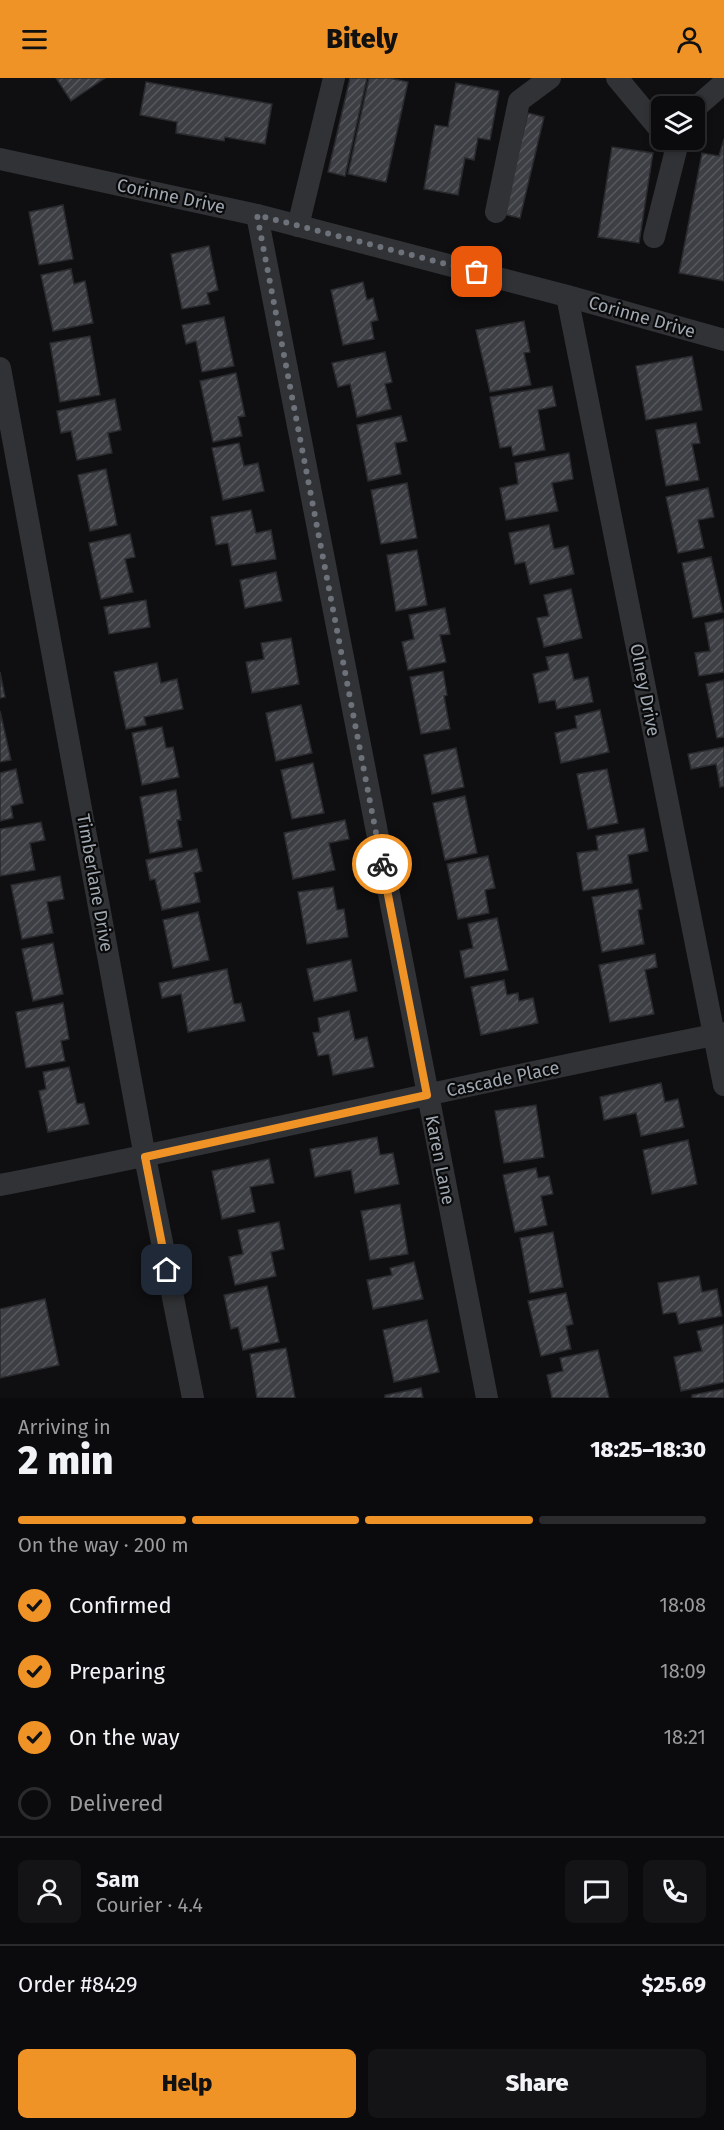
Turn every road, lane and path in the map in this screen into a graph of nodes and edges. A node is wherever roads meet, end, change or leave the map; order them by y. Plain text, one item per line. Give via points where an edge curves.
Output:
1 (334, 78) edge
2 (550, 78) edge
3 (617, 78) edge
4 (724, 83) edge
5 (705, 99) edge
6 (651, 119) edge
7 (676, 150) edge
8 (0, 159) edge
9 (496, 212) dead end
10 (257, 215) junction
11 (298, 226) junction
12 (654, 237) dead end
13 (567, 296) junction
14 (724, 340) edge
15 (0, 368) edge
16 (719, 1034) edge
17 (724, 1085) edge
18 (427, 1095) junction
19 (145, 1157) junction
20 (0, 1185) edge
21 (193, 1398) edge
22 (488, 1398) edge

1 - 11 street
2 - 9 street via 519,101
3 - 6 street
4 - 5 street
7 - 12 street
8 - 10 street, Corinne Drive
10 - 11 street, Corinne Drive
10 - 18 street, Karen Lane
11 - 13 street, Corinne Drive
13 - 14 street, Corinne Drive
13 - 16 street, Olney Drive
15 - 19 street, Timberlane Drive
16 - 17 street, Olney Drive
16 - 18 street, Cascade Place
18 - 19 street, Cascade Place
18 - 22 street, Karen Lane
19 - 20 street, Cascade Place
19 - 21 street, Timberlane Drive

